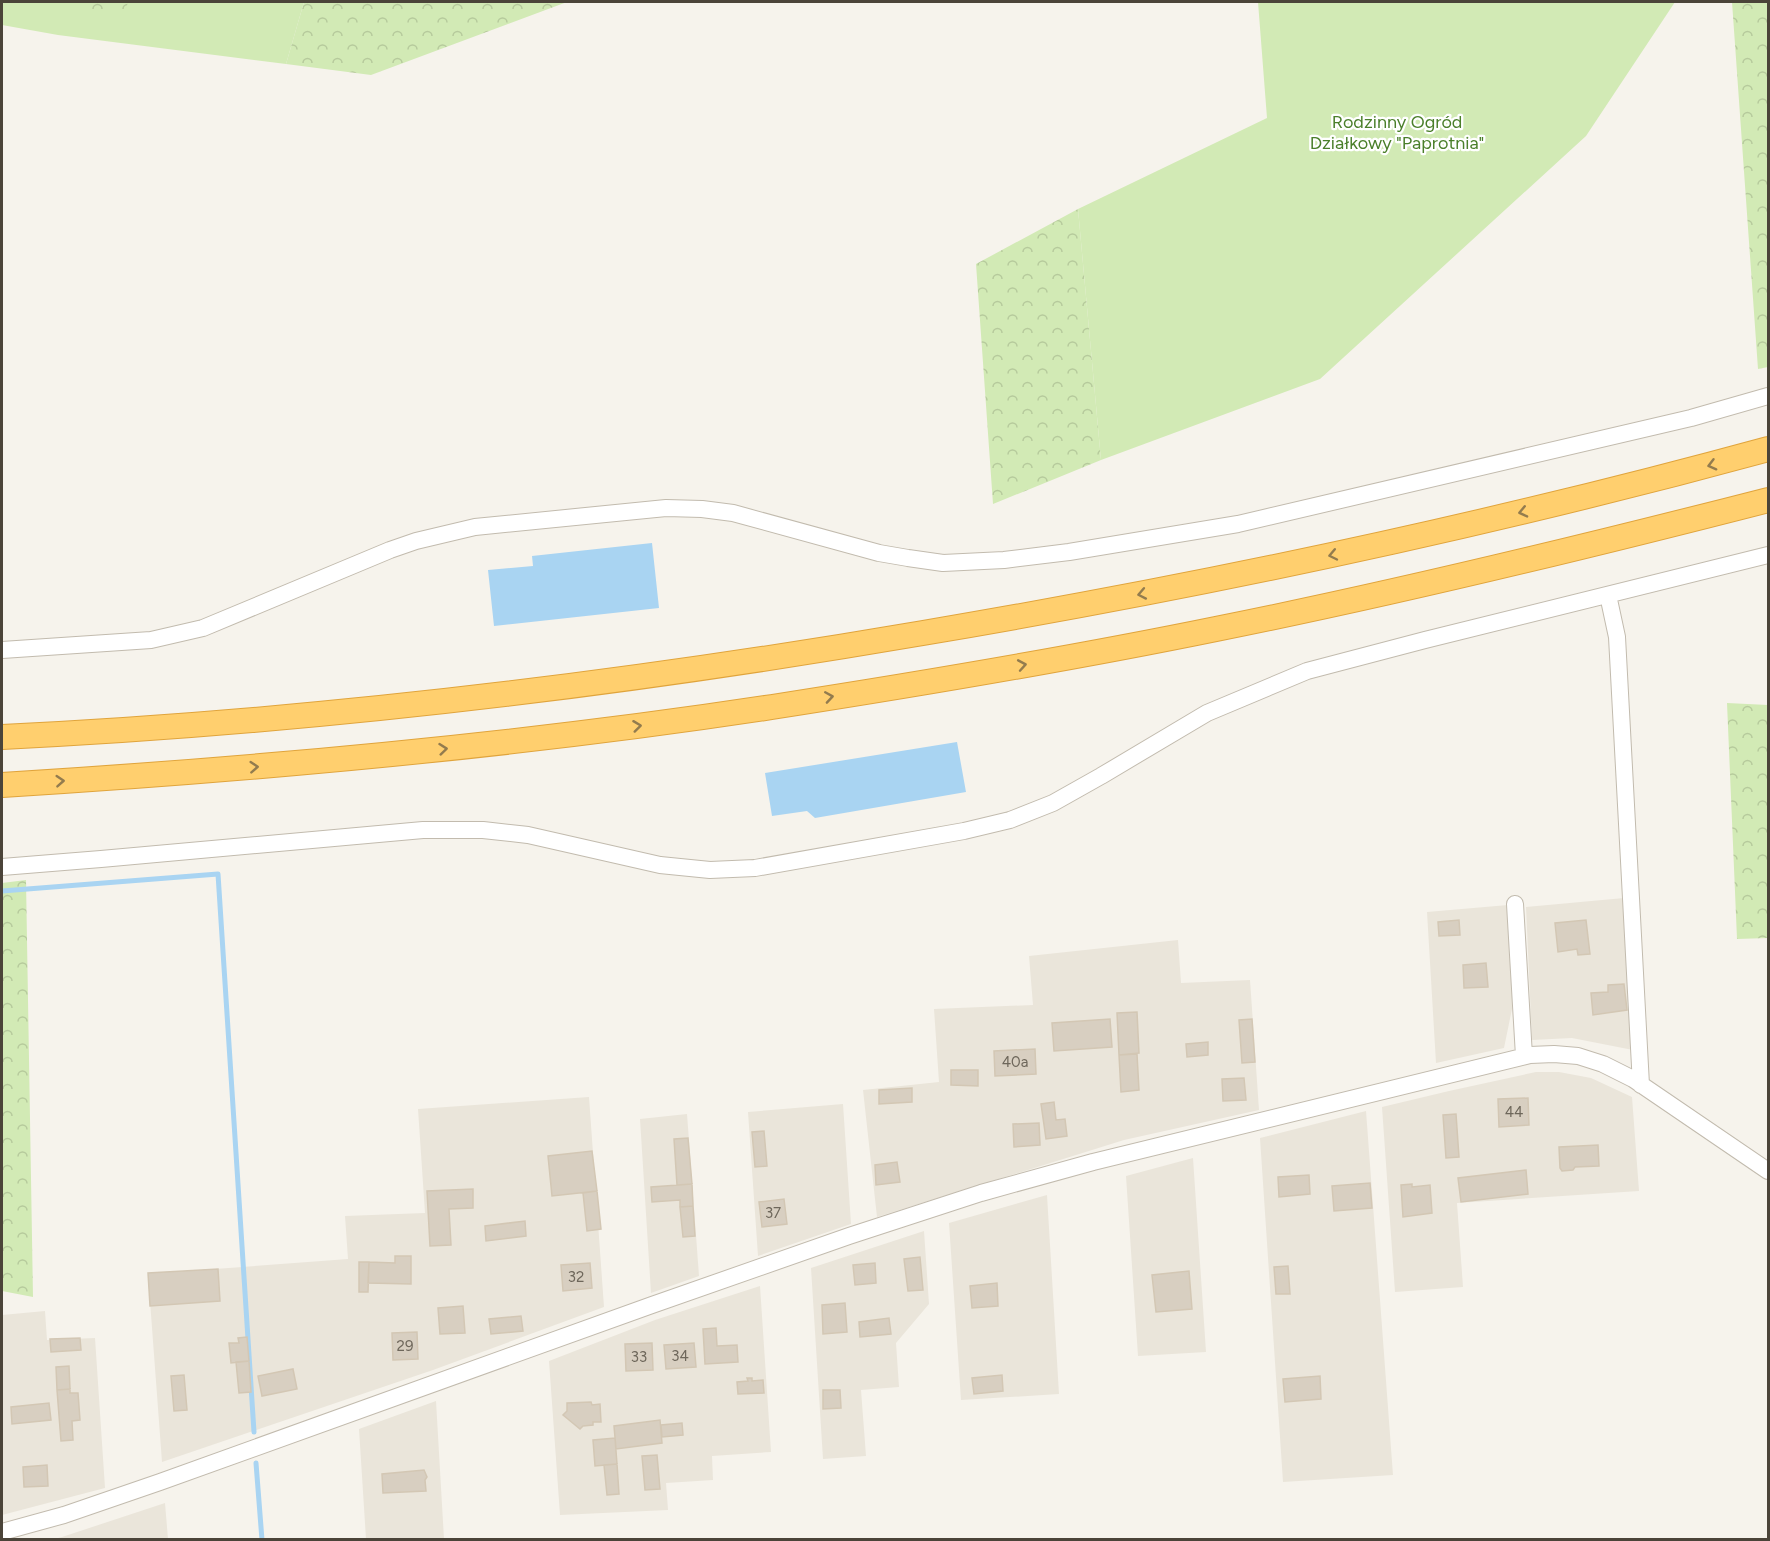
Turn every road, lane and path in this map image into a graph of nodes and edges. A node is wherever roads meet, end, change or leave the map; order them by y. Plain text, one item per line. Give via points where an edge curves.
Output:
1 (1768, 396) edge
2 (1768, 449) edge
3 (1768, 500) edge
4 (1768, 555) edge
5 (1608, 595) junction
6 (2, 650) edge
7 (2, 736) edge
8 (2, 785) edge
9 (2, 867) edge
10 (1515, 904) dead end
11 (1524, 1056) junction
12 (1641, 1085) junction
13 (1768, 1171) edge
14 (2, 1533) edge

1 - 6 street via 1691,418 1238,524 1069,552 943,563 879,554 733,513 666,508 475,527 416,541 203,628 152,640
2 -> 7 highway via 1579,500 1303,562 1068,609 798,654 417,704
8 -> 3 highway via 385,755 818,699 1259,620 1506,566
4 - 5 street
5 - 9 street via 1297,675 1207,712 1053,803 1010,820 755,868 710,870 670,866 528,835 483,830 423,830
5 - 12 street via 1617,638
10 - 11 street
11 - 12 street via 1578,1056 1603,1064
11 - 14 street via 981,1193 652,1305 160,1482
12 - 13 street

